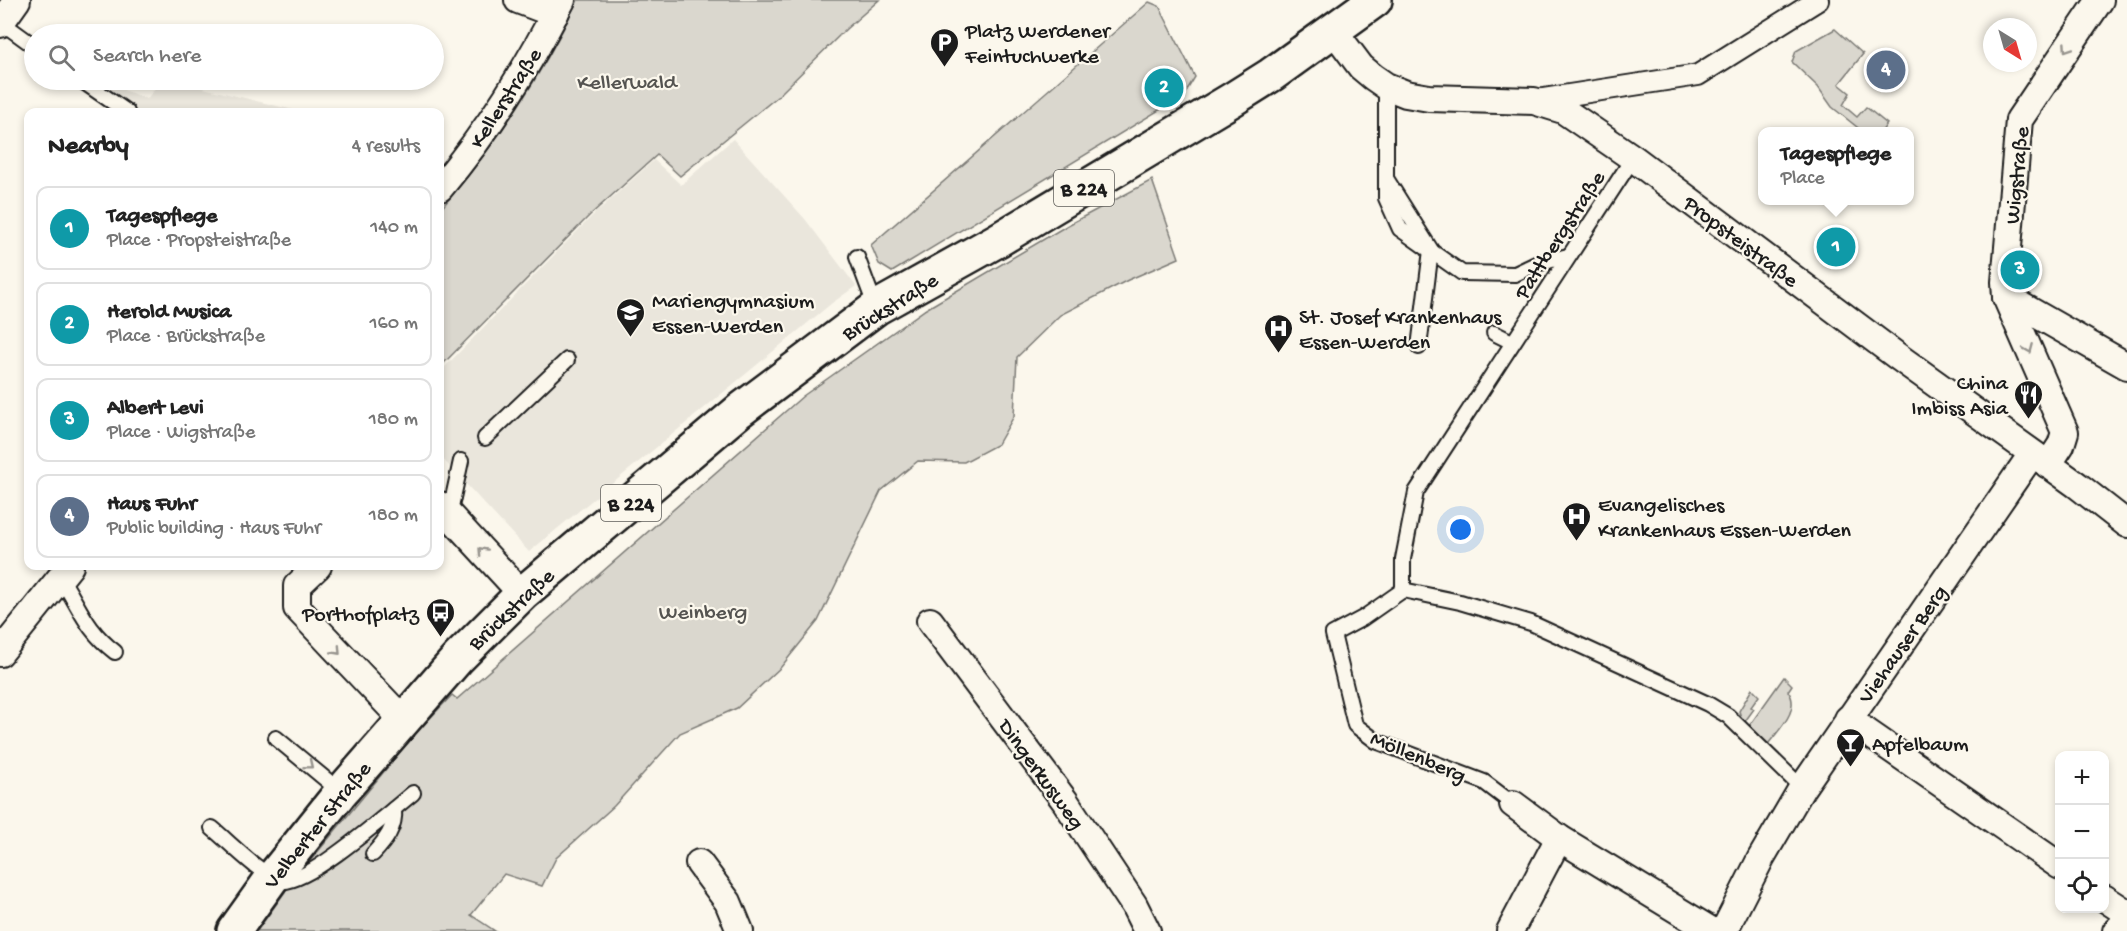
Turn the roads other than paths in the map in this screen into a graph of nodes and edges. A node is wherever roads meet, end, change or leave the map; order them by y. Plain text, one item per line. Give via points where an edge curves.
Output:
1 (17, 0) edge
2 (518, 0) edge
3 (1818, 0) edge
4 (2100, 0) edge
5 (1372, 1) edge
6 (552, 5) edge
7 (1, 23) edge
8 (1334, 31) junction
9 (24, 39) edge
10 (1386, 86) junction
11 (95, 90) edge
12 (1534, 101) junction
13 (121, 108) edge
14 (1633, 158) junction
15 (444, 183) edge
16 (1431, 250) junction
17 (1568, 256) junction
18 (857, 257) dead end
19 (2006, 297) junction
20 (876, 308) junction
21 (1494, 333) dead end
22 (1512, 342) junction
23 (1419, 348) dead end
24 (567, 360) dead end
25 (2127, 366) edge
26 (485, 438) dead end
27 (2040, 459) junction
28 (461, 461) dead end
29 (444, 510) edge
30 (2127, 524) edge
31 (314, 570) edge
32 (65, 571) edge
33 (1403, 590) junction
34 (522, 594) junction
35 (930, 621) dead end
36 (114, 652) dead end
37 (0, 653) edge
38 (1848, 719) junction
39 (403, 720) junction
40 (276, 738) dead end
41 (1803, 788) junction
42 (341, 792) junction
43 (413, 793) dead end
44 (1514, 804) joint
45 (394, 809) junction
46 (212, 828) dead end
47 (1559, 838) junction
48 (373, 854) dead end
49 (699, 863) dead end
50 (2055, 863) edge
51 (272, 878) junction
52 (2109, 901) edge
53 (2127, 914) edge
54 (2127, 921) edge
55 (234, 931) edge
56 (740, 931) edge
57 (1147, 931) edge
58 (1510, 931) edge
59 (1712, 931) edge
60 (1724, 931) edge
61 (2116, 931) edge

1 - 7 street
2 - 6 street
3 - 12 street via 1698,75
4 -> 19 street, Wigstraße via 2019,120
5 - 8 main road, Brückstraße / B 224
6 - 15 street, Kellerstraße via 535,51 491,123
7 - 9 lane
8 - 10 street, Propsteistraße via 1361,67
8 - 20 main road, Brückstraße / B 224 via 1241,94 998,240
10 - 12 street, Propsteistraße via 1429,98
10 - 16 lane via 1386,198 1400,229
11 - 13 lane
12 - 14 street, Propsteistraße via 1563,110
14 - 17 lane, Pattbergstraße
14 - 27 street, Propsteistraße
16 - 17 lane via 1462,273 1515,273
16 - 23 lane
17 - 22 lane, Pattbergstraße
18 - 20 lane
19 - 25 street
19 -> 27 street, Wigstraße via 2065,432 2061,445
20 - 34 main road, Brückstraße / B 224 via 739,411
21 - 22 lane
22 - 33 lane, Pattbergstraße via 1467,401 1416,492 1403,559
24 - 26 lane
27 - 30 street, Propsteistraße
27 - 38 street, Viehauser Berg
28 - 29 lane
34 -> 29 street
31 -> 39 street via 297,586 297,608
32 - 36 lane via 80,613 97,638
32 - 37 street
33 - 41 lane via 1531,623 1708,704 1728,716
33 - 44 lane, Möllenberg via 1333,634 1354,725 1376,741 1485,782
34 - 39 main road, Brückstraße / B 224
35 - 57 street, Dingerkusweg via 1065,801
38 - 41 street, Viehauser Berg
38 - 50 street
39 - 42 main road, Velberter Straße / B 224
40 -> 42 lane
41 - 60 street, Viehauser Berg
42 - 51 main road, Velberter Straße / B 224
43 - 45 lane
44 - 47 street, Möllenberg
45 - 48 lane via 392,827
45 - 51 lane via 333,857 299,877 284,882
46 - 51 lane
47 - 58 street
47 - 59 street, Möllenberg
49 - 56 street via 728,902
51 - 55 main road, Velberter Straße / B 224
52 - 53 street
54 - 61 street

